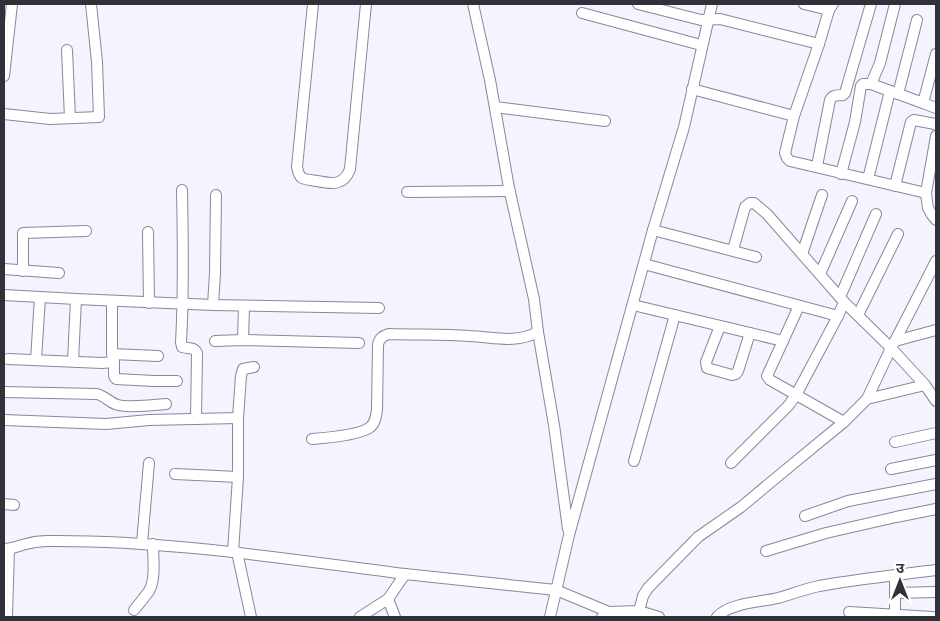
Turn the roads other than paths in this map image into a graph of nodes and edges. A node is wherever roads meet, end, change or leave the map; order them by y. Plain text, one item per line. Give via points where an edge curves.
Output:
1 (12, 4) edge
2 (91, 4) edge
3 (313, 4) edge
4 (366, 4) edge
5 (473, 4) edge
6 (638, 4) edge
7 (712, 4) edge
8 (804, 4) edge
9 (871, 4) edge
10 (895, 4) edge
11 (831, 7) edge
12 (582, 13) dead end
13 (708, 20) junction
14 (917, 20) dead end
15 (819, 44) junction
16 (701, 45) junction
17 (67, 50) dead end
18 (936, 54) edge
19 (4, 76) edge
20 (871, 84) junction
21 (692, 90) junction
22 (894, 92) junction
23 (923, 103) junction
24 (495, 107) junction
25 (936, 108) edge
26 (4, 114) edge
27 (794, 116) junction
28 (70, 118) junction
29 (605, 121) dead end
30 (936, 125) edge
31 (936, 136) edge
32 (817, 166) junction
33 (841, 174) junction
34 (868, 179) junction
35 (895, 186) junction
36 (182, 190) dead end
37 (510, 191) junction
38 (407, 192) dead end
39 (926, 193) junction
40 (216, 195) dead end
41 (822, 195) dead end
42 (852, 201) dead end
43 (876, 214) dead end
44 (936, 220) edge
45 (653, 230) junction
46 (86, 231) dead end
47 (148, 232) dead end
48 (898, 234) dead end
49 (734, 250) junction
50 (802, 254) junction
51 (756, 256) dead end
52 (936, 261) edge
53 (644, 264) junction
54 (4, 269) edge
55 (23, 271) junction
56 (59, 274) dead end
57 (820, 274) junction
58 (933, 278) edge
59 (4, 295) edge
60 (40, 297) junction
61 (76, 300) junction
62 (842, 300) junction
63 (112, 301) junction
64 (149, 303) junction
65 (183, 304) junction
66 (213, 305) junction
67 (633, 305) junction
68 (244, 306) junction
69 (799, 306) junction
70 (379, 308) dead end
71 (675, 315) junction
72 (858, 315) junction
73 (838, 316) junction
74 (720, 326) junction
75 (936, 330) edge
76 (538, 332) junction
77 (750, 333) junction
78 (243, 340) junction
79 (783, 340) junction
80 (215, 341) dead end
81 (359, 343) dead end
82 (893, 344) junction
83 (158, 356) dead end
84 (113, 358) junction
85 (8, 359) dead end
86 (36, 360) junction
87 (73, 361) junction
88 (254, 367) dead end
89 (177, 381) dead end
90 (925, 385) junction
91 (4, 392) edge
92 (796, 395) junction
93 (867, 399) junction
94 (936, 400) edge
95 (166, 404) dead end
96 (238, 418) junction
97 (196, 419) junction
98 (4, 420) edge
99 (844, 422) junction
100 (936, 433) edge
101 (312, 438) dead end
102 (895, 442) dead end
103 (936, 460) edge
104 (634, 461) dead end
105 (149, 463) dead end
106 (731, 463) dead end
107 (891, 469) dead end
108 (175, 474) dead end
109 (238, 477) junction
110 (936, 484) edge
111 (936, 509) edge
112 (805, 516) dead end
113 (569, 535) junction
114 (148, 544) junction
115 (7, 549) edge
116 (766, 551) dead end
117 (235, 552) junction
118 (936, 570) edge
119 (404, 574) junction
120 (895, 575) junction
121 (556, 590) junction
122 (936, 592) edge
123 (895, 593) junction
124 (388, 599) junction
125 (134, 610) dead end
126 (639, 611) junction
127 (850, 612) dead end
128 (606, 614) edge
129 (895, 615) junction
130 (7, 617) edge
131 (251, 617) edge
132 (360, 617) edge
133 (395, 617) edge
134 (550, 617) edge
135 (659, 617) edge
136 (717, 617) edge
137 (933, 617) edge

1 - 19 street
2 - 28 street via 99,117
3 - 4 street via 297,167 298,174 306,180 328,183 343,180 350,169
5 - 24 street
6 - 13 street
7 - 13 street
8 - 11 street
9 - 32 street via 845,93 834,95 830,100
10 - 20 street via 880,63
11 - 15 street
12 - 16 street
13 - 15 street via 720,19
13 - 16 street
14 - 22 street
15 - 27 street
16 - 21 street
17 - 28 street
18 - 23 street
20 - 22 street
20 - 33 street via 861,86
21 - 27 street
21 - 45 street
22 - 23 street
22 - 34 street
23 - 25 street
24 - 29 street
24 - 37 street
26 - 28 street
27 - 32 street via 786,156 790,161
30 - 35 street via 911,122
31 - 39 street
32 - 33 street
33 - 34 street
34 - 35 street
35 - 39 street
36 - 65 street
37 - 38 street
37 - 76 street
39 - 44 street via 928,208
40 - 66 street
41 - 50 street
42 - 57 street
43 - 62 street
45 - 49 street
45 - 53 street
46 - 55 street via 23,233
47 - 64 street
48 - 72 street
49 - 50 street via 745,207 754,203
49 - 51 street
50 - 57 street
52 - 58 street
53 - 67 street
53 - 69 street
54 - 55 street
55 - 56 street
57 - 62 street
58 - 82 street
59 - 60 street
60 - 61 street
60 - 86 street
61 - 63 street
61 - 87 street
62 - 72 street
62 - 73 street
63 - 64 street
63 - 84 street
64 - 65 street
65 - 66 street
65 - 97 street via 181,345 193,348 197,353
66 - 68 street
67 - 71 street
67 - 113 street
68 - 70 street
68 - 78 street
69 - 73 street
69 - 79 street
71 - 74 street
71 - 104 street
72 - 82 street
73 - 92 street
74 - 77 street
74 - 77 street via 706,365 707,368 732,374 738,371
75 - 82 street
76 - 101 street via 506,340 384,335 378,345 375,421 370,428 360,432
76 - 113 street
77 - 79 street
78 - 80 street
78 - 81 street
79 - 92 street via 767,376
82 - 90 street
82 - 93 street
83 - 84 street
84 - 87 street via 102,363
84 - 89 street via 116,380
85 - 86 street
86 - 87 street
88 - 96 street via 241,372
90 - 93 street
90 - 94 street
91 - 95 street via 97,394 122,406
92 - 99 street
92 - 106 street
93 - 99 street
96 - 97 street
96 - 109 street
97 - 98 street via 106,424
99 - 126 street via 698,537 648,588
100 - 102 street
103 - 107 street
105 - 114 street
108 - 109 street
109 - 117 street
110 - 112 street via 848,501
111 - 116 street via 826,533
113 - 121 street
114 - 115 street via 46,541
114 - 117 street
114 - 125 street via 153,576 149,591
115 - 130 street
117 - 119 street
117 - 131 street
118 - 120 street
119 - 121 street
119 - 124 street
120 - 123 street
120 - 136 street via 817,587 738,606
121 - 128 street
121 - 134 street
122 - 123 street
123 - 129 street
124 - 132 street
124 - 133 street
126 - 128 street
126 - 135 street
127 - 129 street
129 - 137 street

